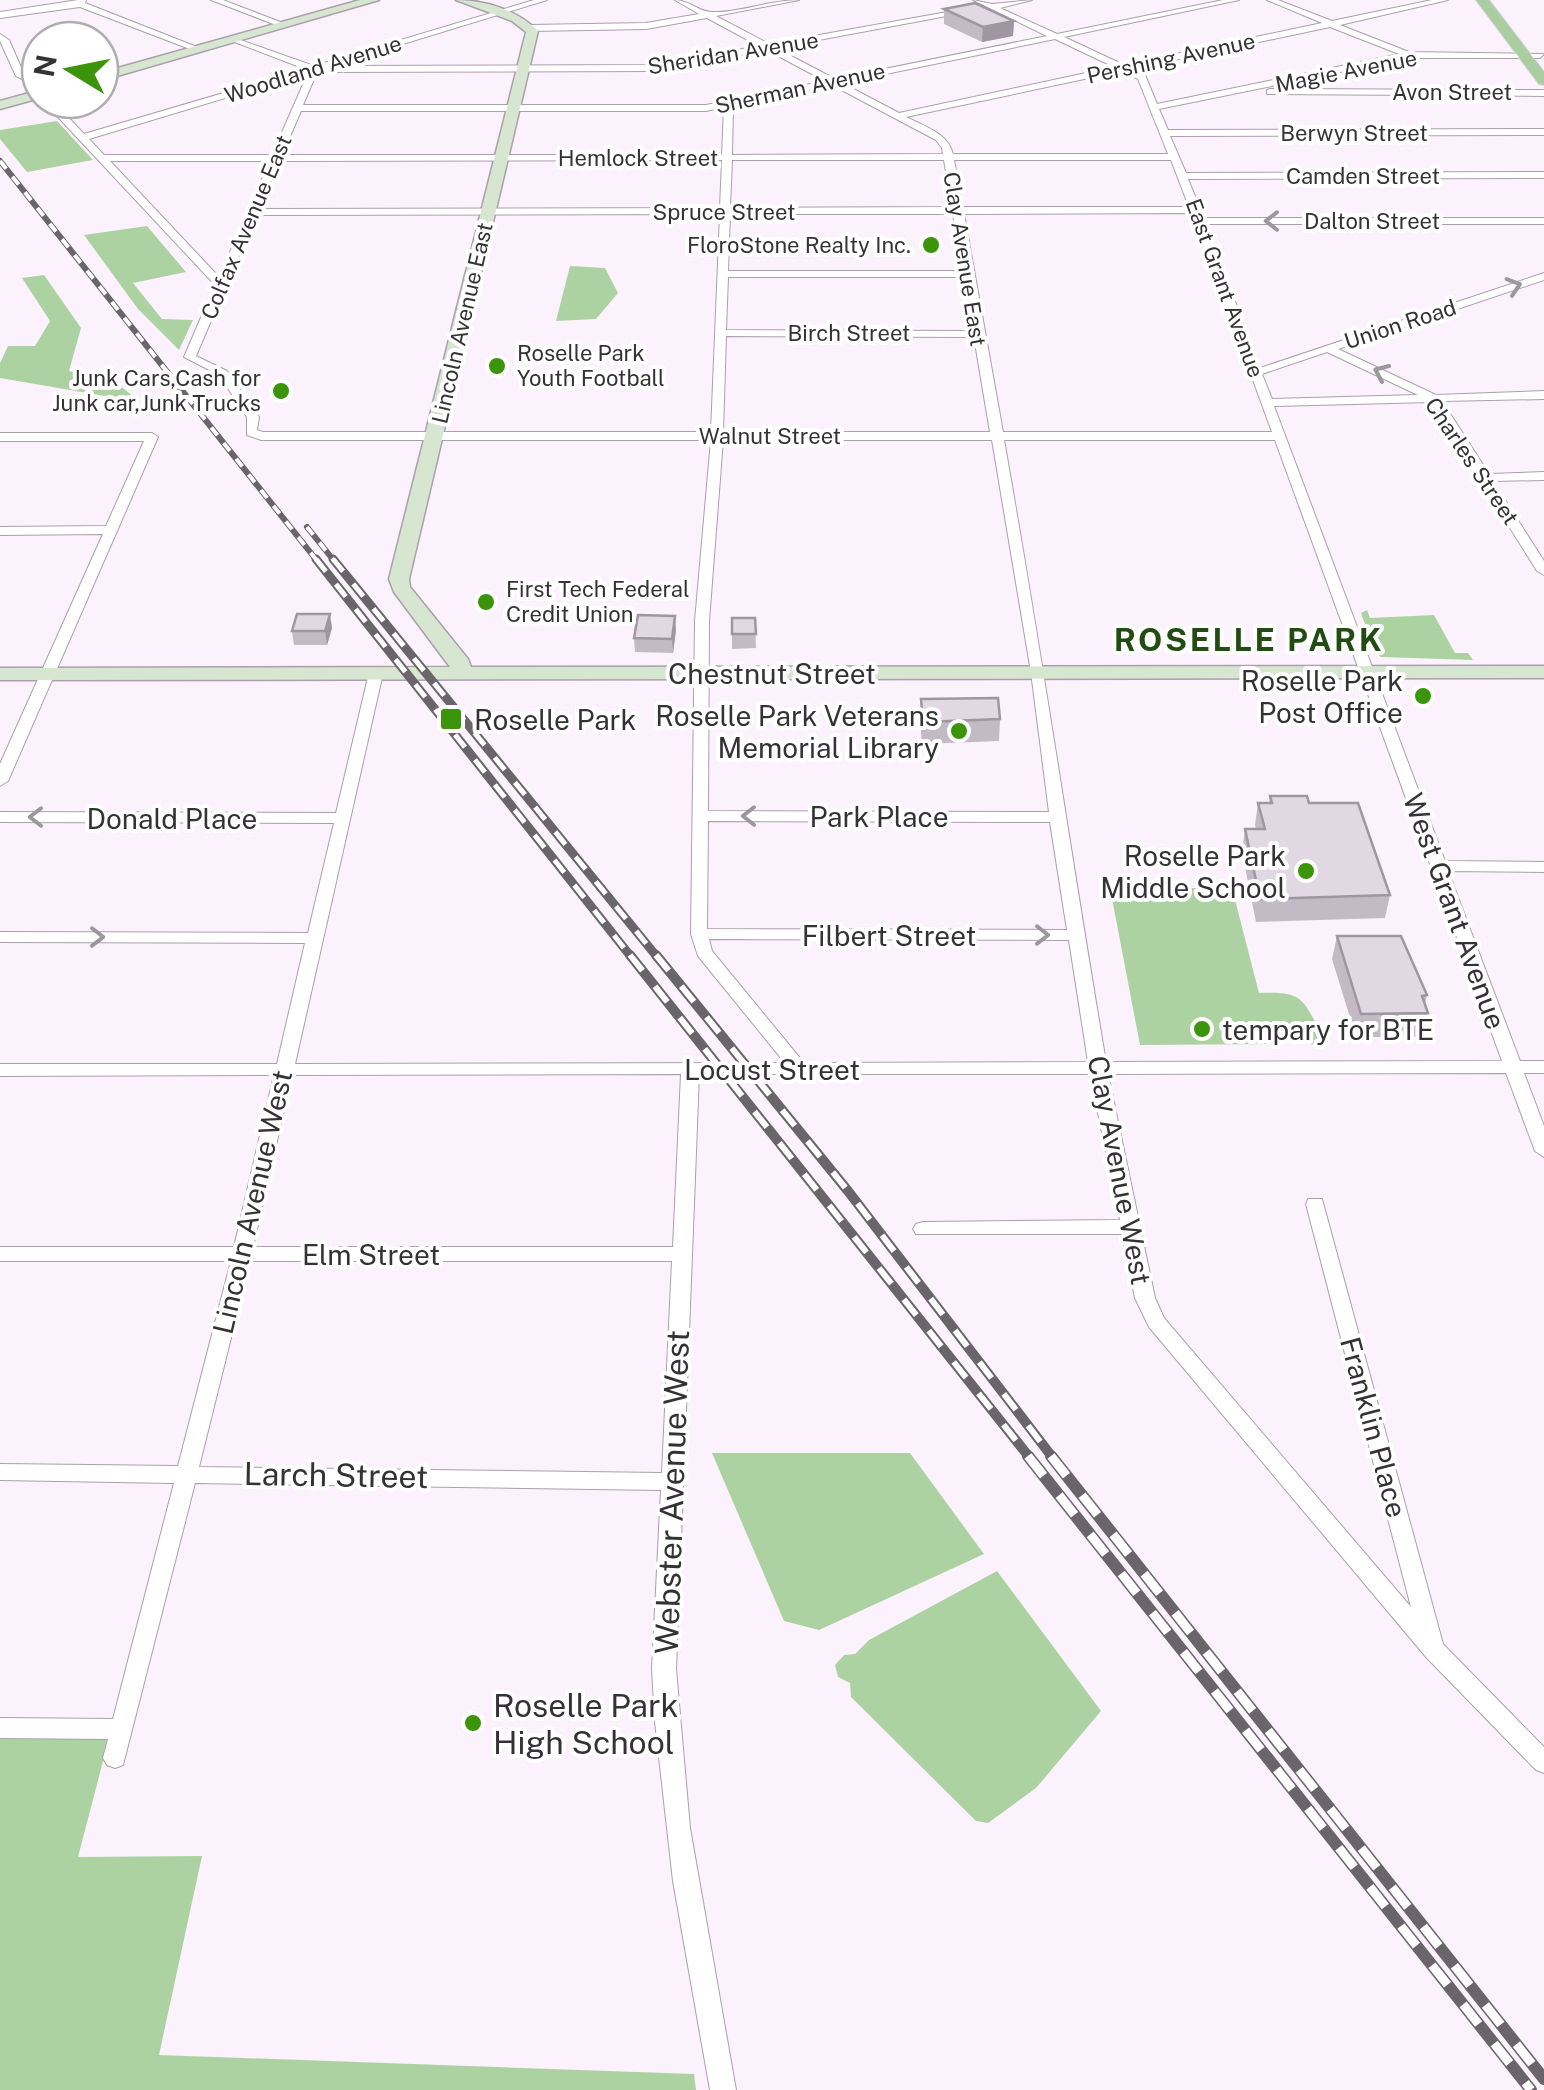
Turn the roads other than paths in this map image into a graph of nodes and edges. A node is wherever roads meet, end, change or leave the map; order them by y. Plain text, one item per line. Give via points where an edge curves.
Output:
1 (11, 0) edge
2 (215, 0) edge
3 (374, 0) edge
4 (462, 0) edge
5 (544, 0) edge
6 (679, 0) edge
7 (795, 0) edge
8 (977, 0) edge
9 (1028, 0) edge
10 (1235, 0) edge
11 (1271, 0) edge
12 (1444, 0) edge
13 (1482, 0) edge
14 (1497, 0) edge
15 (81, 2) edge
16 (992, 7) junction
17 (16, 13) junction
18 (500, 13) junction
19 (0, 15) edge
20 (710, 16) junction
21 (1331, 24) junction
22 (1508, 24) junction
23 (284, 25) junction
24 (530, 28) junction
25 (1054, 36) junction
26 (0, 37) edge
27 (235, 39) junction
28 (770, 48) junction
29 (198, 50) junction
30 (1409, 55) junction
31 (1524, 55) junction
32 (1542, 58) edge
33 (1123, 68) junction
34 (314, 69) junction
35 (523, 69) junction
36 (120, 71) edge
37 (20, 74) edge
38 (832, 81) junction
39 (1544, 81) edge
40 (1241, 91) junction
41 (1544, 92) edge
42 (729, 102) junction
43 (1154, 107) junction
44 (298, 108) junction
45 (514, 108) junction
46 (898, 116) junction
47 (65, 120) edge
48 (1544, 132) edge
49 (1164, 133) junction
50 (82, 138) junction
51 (1174, 157) junction
52 (101, 158) junction
53 (502, 158) junction
54 (728, 158) junction
55 (949, 158) junction
56 (275, 159) junction
57 (1544, 175) edge
58 (1182, 176) junction
59 (956, 211) junction
60 (253, 212) junction
61 (726, 212) junction
62 (488, 213) junction
63 (1198, 216) junction
64 (1544, 222) edge
65 (724, 274) junction
66 (967, 274) junction
67 (1544, 276) edge
68 (221, 285) junction
69 (721, 333) junction
70 (977, 334) junction
71 (1328, 348) junction
72 (1256, 372) junction
73 (1544, 395) edge
74 (1434, 398) junction
75 (1267, 403) junction
76 (261, 436) joint
77 (435, 436) junction
78 (717, 436) junction
79 (996, 436) junction
80 (1280, 436) junction
81 (0, 437) edge
82 (1544, 476) edge
83 (1486, 478) junction
84 (0, 530) edge
85 (111, 530) junction
86 (1544, 571) edge
87 (1038, 672) junction
88 (1367, 672) junction
89 (1544, 672) edge
90 (376, 673) junction
91 (460, 673) junction
92 (703, 673) junction
93 (0, 674) edge
94 (48, 674) junction
95 (0, 781) edge
96 (702, 816) junction
97 (0, 817) edge
98 (1056, 817) junction
99 (344, 818) junction
100 (1438, 866) junction
101 (1544, 867) edge
102 (700, 934) junction
103 (1078, 935) junction
104 (0, 937) edge
105 (315, 938) junction
106 (1098, 1068) junction
107 (1513, 1068) junction
108 (1544, 1068) edge
109 (283, 1069) junction
110 (800, 1069) junction
111 (0, 1070) edge
112 (690, 1070) junction
113 (1544, 1150) edge
114 (1315, 1204) dead end
115 (1130, 1227) junction
116 (923, 1228) dead end
117 (0, 1254) edge
118 (242, 1254) junction
119 (682, 1254) junction
120 (0, 1472) edge
121 (184, 1472) junction
122 (672, 1482) junction
123 (1434, 1650) junction
124 (0, 1728) edge
125 (121, 1728) junction
126 (116, 1758) dead end
127 (1544, 1763) edge
128 (723, 2090) edge

1 - 17 street
2 - 23 street
3 - 23 street
4 - 18 street
5 - 18 street, Woodland Avenue
6 - 20 street, Clay Avenue East
7 - 20 street
8 - 16 street, East Grant Avenue
9 - 16 street, Sheridan Avenue
10 - 25 street, Sherman Avenue
11 - 21 street
12 - 21 street, Pershing Avenue
13 - 22 main road
14 - 22 main road
15 - 17 street
15 - 29 street
16 - 25 street, East Grant Avenue
16 - 28 street, Sheridan Avenue
17 - 19 street
18 - 24 street
18 - 34 street, Woodland Avenue
20 - 24 street via 646,26
20 - 28 street, Clay Avenue East
21 - 30 street
21 - 33 street, Pershing Avenue
22 - 31 main road
22 - 32 main road
23 - 27 street
24 - 35 street, Lincoln Avenue East
25 - 33 street, East Grant Avenue
25 - 38 street, Sherman Avenue
26 - 37 street
27 - 29 street
27 - 34 street
28 - 35 street, Sheridan Avenue via 651,68
28 - 38 street, Clay Avenue East
29 - 36 street
30 - 31 street, Magie Avenue
30 - 40 street, Magie Avenue
31 - 32 street, Magie Avenue
31 - 39 main road
33 - 43 street, East Grant Avenue via 1142,77
33 - 46 street, Pershing Avenue
34 - 35 street, Sheridan Avenue
34 - 44 street, Colfax Avenue East
34 - 50 street, Woodland Avenue
35 - 45 street, Lincoln Avenue East
38 - 42 street, Sherman Avenue
38 - 46 street, Clay Avenue East
40 - 41 street, Avon Street
40 - 43 street, Magie Avenue
42 - 45 street, Sherman Avenue via 706,108
42 - 54 street
43 - 49 street, East Grant Avenue
44 - 45 street, Sherman Avenue
44 - 56 street, Colfax Avenue East
45 - 53 street, Lincoln Avenue East
46 - 55 street, Clay Avenue East via 944,142
47 - 50 street
48 - 49 street, Berwyn Street
49 - 51 street, East Grant Avenue
50 - 52 street
51 - 55 street, Hemlock Street
51 - 58 street, East Grant Avenue
52 - 56 street, Hemlock Street
52 - 68 street
53 - 54 street, Hemlock Street
53 - 56 street, Hemlock Street
53 - 62 street, Lincoln Avenue East
54 - 55 street, Hemlock Street
54 - 61 street
55 - 59 street, Clay Avenue East
56 - 60 street, Colfax Avenue East
57 - 58 street, Camden Street
58 - 63 street, East Grant Avenue
59 - 61 street, Spruce Street
59 - 63 street, Spruce Street
59 - 66 street, Clay Avenue East
60 - 62 street, Spruce Street
60 - 68 street, Colfax Avenue East
61 - 62 street, Spruce Street
61 - 65 street
62 - 77 street, Lincoln Avenue East
64 -> 63 street, Dalton Street
63 - 72 street, East Grant Avenue
65 - 66 street
65 - 69 street
66 - 70 street, Clay Avenue East
71 -> 67 street, Union Road
68 - 76 street, Colfax Avenue East via 190,357 223,373 253,416 251,432
69 - 70 street, Birch Street
69 - 78 street
70 - 79 street, Clay Avenue East
71 - 72 street, Union Road
74 -> 71 street, Charles Street
72 - 75 street, East Grant Avenue
73 - 74 street
74 - 75 street
74 - 83 street, Charles Street
75 - 80 street, East Grant Avenue
76 - 77 street, Walnut Street
77 - 78 street, Walnut Street
77 - 91 street, Lincoln Avenue East via 399,579 460,663
78 - 79 street, Walnut Street
78 - 92 street
79 - 80 street, Walnut Street
79 - 87 street, Clay Avenue East
80 - 88 street, East Grant Avenue
81 - 85 street via 152,436
82 - 83 street
83 - 86 street, Charles Street
84 - 85 street
85 - 94 street
87 - 88 street, Chestnut Street
87 - 92 street, Chestnut Street
87 - 98 street, Clay Avenue West
88 - 89 street, Chestnut Street
88 - 100 street, West Grant Avenue
90 - 91 street, Chestnut Street
90 - 94 street, Chestnut Street
90 - 99 street, Lincoln Avenue West
91 - 92 street, Chestnut Street
92 - 96 street
93 - 94 street, Chestnut Street
94 - 95 street
98 -> 96 street, Park Place
96 - 102 street
99 -> 97 street, Donald Place
98 - 103 street, Clay Avenue West
99 - 105 street, Lincoln Avenue West
100 - 101 street
100 - 107 street, West Grant Avenue
102 -> 103 street, Filbert Street
102 - 110 street via 704,952
103 - 106 street, Clay Avenue West
104 -> 105 street
105 - 109 street, Lincoln Avenue West
106 - 107 street, Locust Street
106 - 110 street, Locust Street
106 - 115 street, Clay Avenue West
107 - 108 street, Locust Street
107 - 113 street, West Grant Avenue
109 - 111 street, Locust Street
109 - 112 street, Locust Street
109 - 118 street, Lincoln Avenue West
110 - 112 street, Locust Street
112 - 119 street, Webster Avenue West
114 - 123 street, Franklin Place
115 - 116 street
115 - 123 street, Clay Avenue West via 1156,1322
117 - 118 street, Elm Street
118 - 119 street, Elm Street
118 - 121 street, Lincoln Avenue West
119 - 122 street, Webster Avenue West
120 - 121 street, Larch Street
121 - 122 street, Larch Street
121 - 125 street, Lincoln Avenue West
122 - 128 street, Webster Avenue West via 666,1734
123 - 127 street, Clay Avenue West
124 - 125 street
125 - 126 street, Lincoln Avenue West

